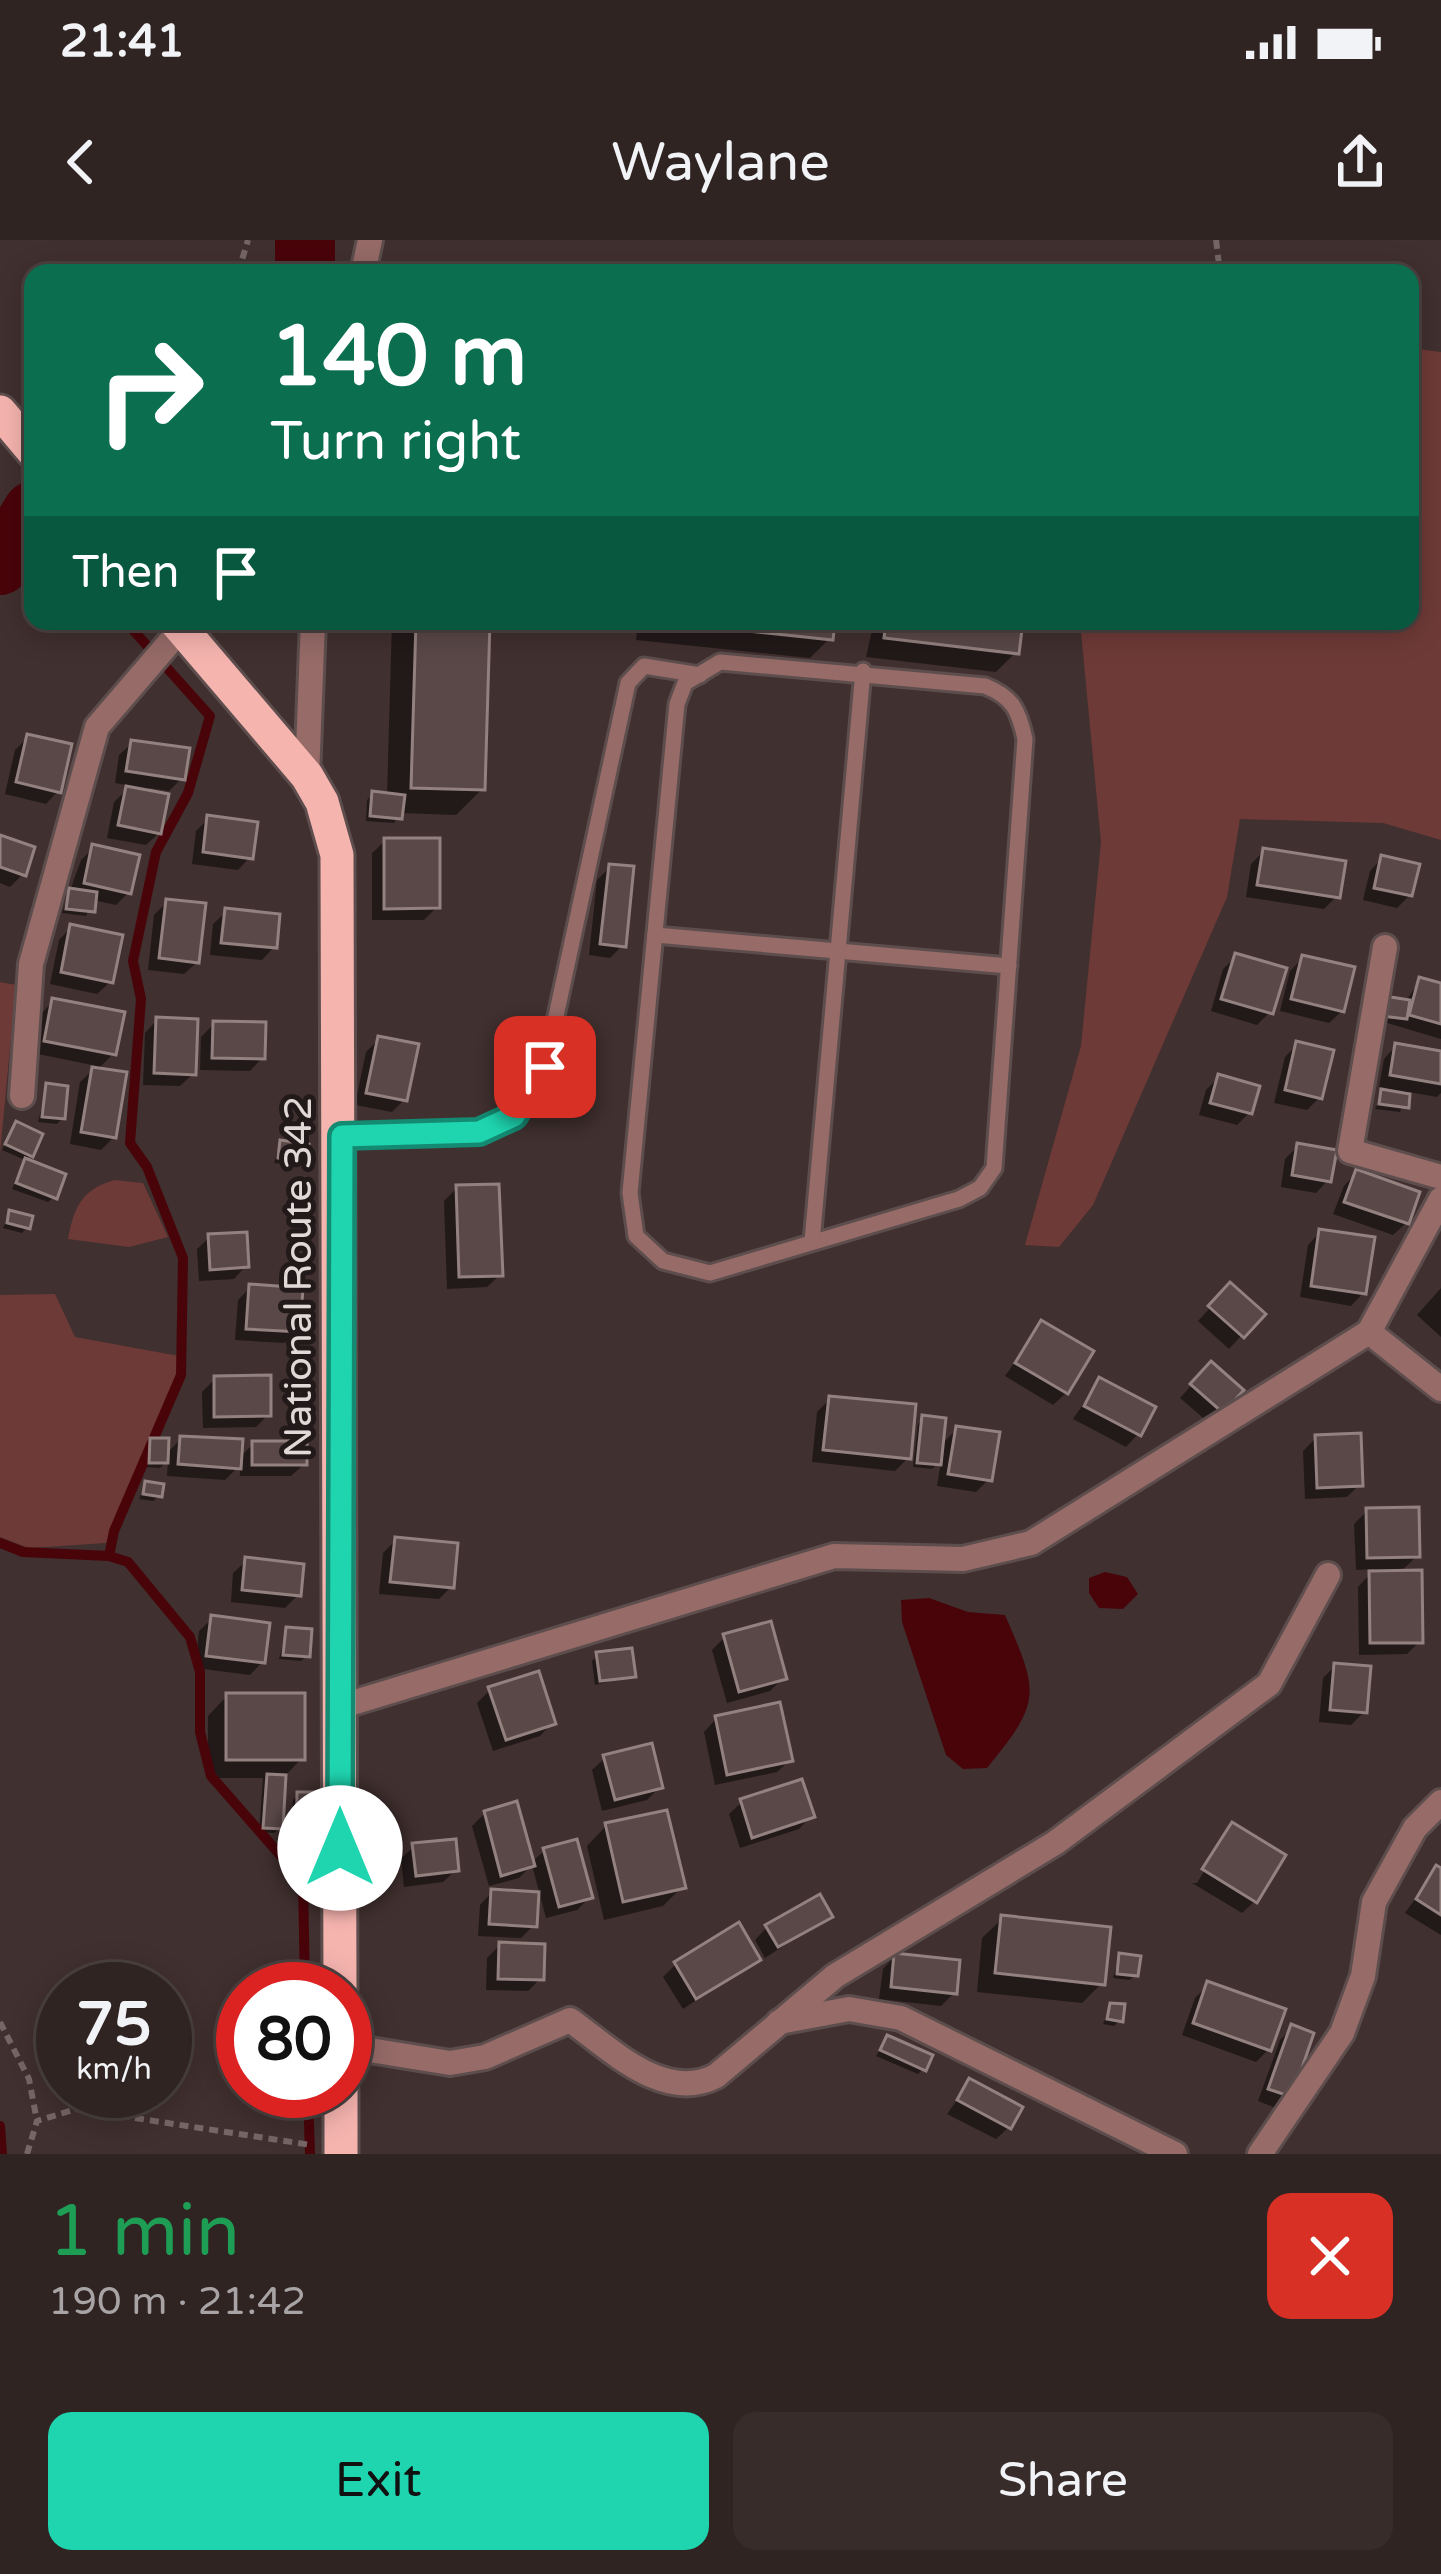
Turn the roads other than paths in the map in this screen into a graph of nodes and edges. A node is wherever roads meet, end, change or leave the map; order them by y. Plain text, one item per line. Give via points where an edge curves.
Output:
1 (0, 412) edge
2 (24, 440) edge
3 (174, 630) edge
4 (182, 630) edge
5 (314, 630) edge
6 (863, 671) junction
7 (700, 675) junction
8 (307, 776) junction
9 (655, 935) junction
10 (1385, 947) dead end
11 (837, 950) junction
12 (1009, 966) junction
13 (22, 1096) dead end
14 (342, 1136) junction
15 (1441, 1177) edge
16 (1441, 1198) edge
17 (812, 1242) junction
18 (1369, 1332) junction
19 (1441, 1389) edge
20 (1328, 1575) dead end
21 (339, 1707) junction
22 (1441, 1802) edge
23 (340, 1962) edge
24 (776, 2023) junction
25 (372, 2050) edge
26 (341, 2118) edge
27 (341, 2152) edge
28 (1175, 2154) edge
29 (1260, 2154) edge

1 - 2 highway
3 - 13 street via 97,727 31,964
4 - 8 highway, National Route 342
5 - 8 street
6 - 7 lane via 721,662
6 - 11 lane
6 - 12 lane via 985,686 1018,710 1025,739
7 - 9 lane via 685,683 677,704
7 - 14 lane via 644,666 628,683 545,1067 514,1116 479,1132
8 - 14 highway, National Route 342 via 338,855
9 - 11 lane
9 - 17 lane via 630,1193 636,1236 663,1261 710,1274
10 - 15 street via 1350,1150
11 - 12 lane
11 - 17 lane
12 - 17 lane via 994,1168 980,1188
14 - 21 highway, National Route 342
16 - 18 street
18 - 19 street
18 - 21 street via 1031,1543 962,1558 834,1556
20 - 24 street via 1269,1684 1055,1843 835,1976
21 - 23 highway, National Route 342
22 - 29 street via 1415,1828 1374,1902 1363,1976 1342,2033
24 - 25 street via 696,2086 653,2078 570,2020 485,2057 450,2063
24 - 28 street via 849,2009 902,2018
26 - 27 highway

